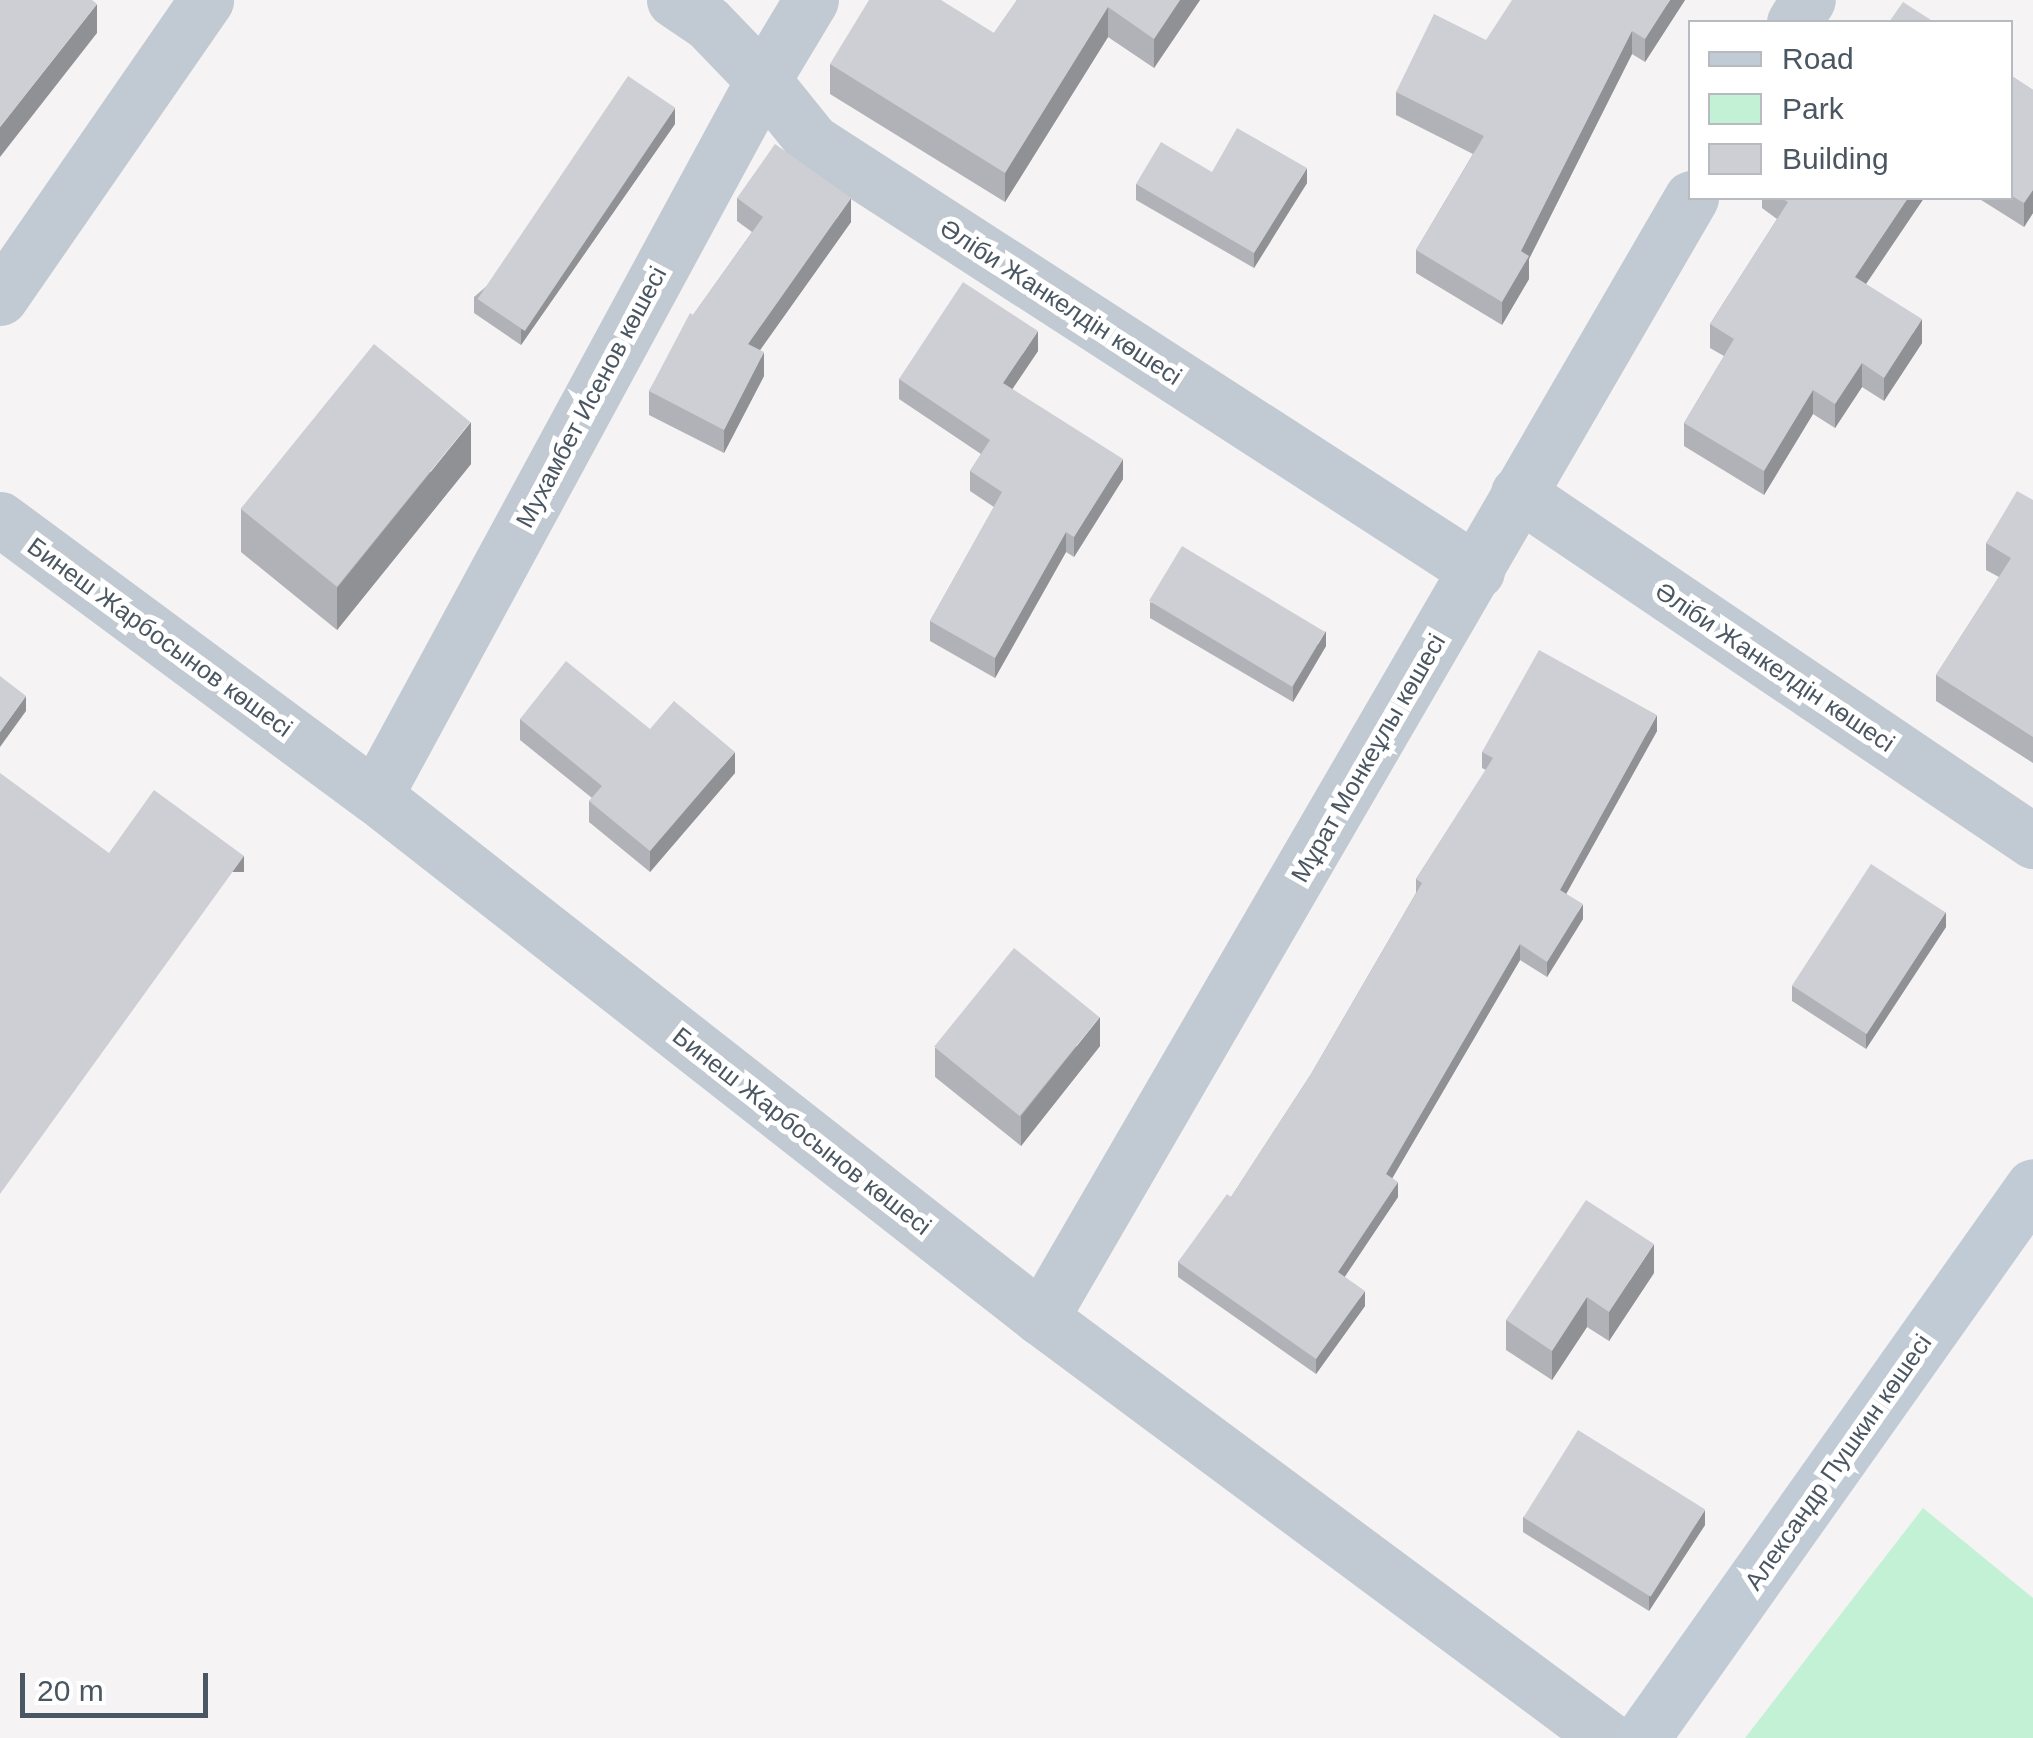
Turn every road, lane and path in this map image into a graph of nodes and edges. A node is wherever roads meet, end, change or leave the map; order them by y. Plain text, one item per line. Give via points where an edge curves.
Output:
1 (206, 0) edge
2 (674, 0) edge
3 (811, 0) edge
4 (763, 80) junction
5 (1691, 200) edge
6 (0, 298) edge
7 (1518, 493) junction
8 (0, 519) edge
9 (1477, 571) junction
10 (375, 796) junction
11 (2033, 841) edge
12 (2033, 1186) edge
13 (1042, 1318) junction
14 (1607, 1738) edge
15 (1642, 1738) edge

1 - 6 street
2 - 4 street, Әліби Жанкелдін көшесі via 708,23
3 - 4 street, Мухамбет Исенов көшесі
4 - 9 street, Әліби Жанкелдін көшесі via 812,141
4 - 10 street, Мухамбет Исенов көшесі
5 - 7 street, Мұрат Монкеұлы көшесі
7 - 9 street, Мұрат Монкеұлы көшесі
7 - 11 street, Әліби Жанкелдін көшесі
8 - 10 street, Бинеш Жарбосынов көшесі
9 - 13 street, Мұрат Монкеұлы көшесі
10 - 13 street, Бинеш Жарбосынов көшесі
12 - 15 street, Александр Пушкин көшесі
13 - 14 street, Бинеш Жарбосынов көшесі

